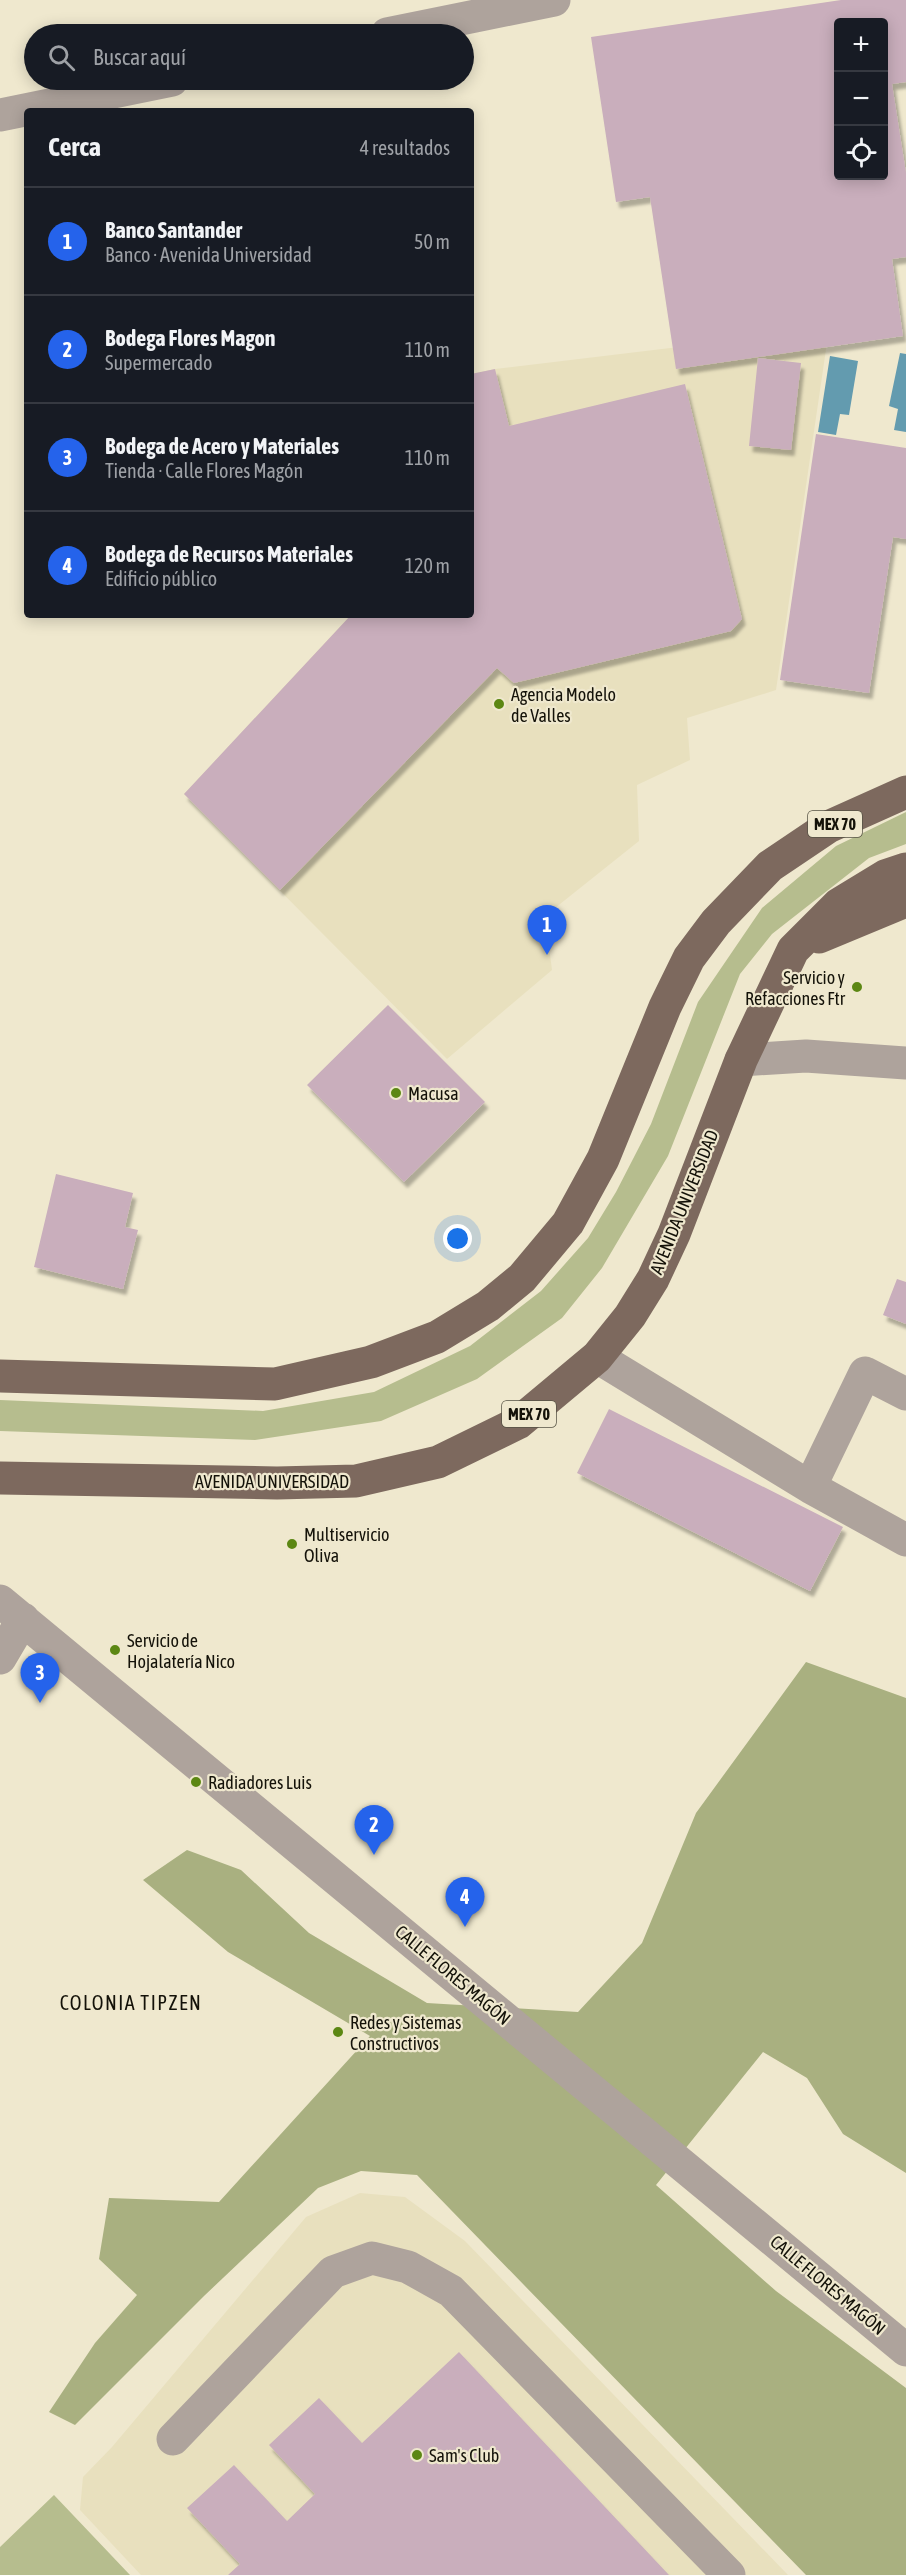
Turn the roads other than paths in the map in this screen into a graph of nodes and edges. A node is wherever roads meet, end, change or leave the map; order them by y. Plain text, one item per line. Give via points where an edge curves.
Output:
1 (554, 0) edge
2 (447, 11) edge
3 (413, 24) edge
4 (122, 90) edge
5 (34, 108) edge
6 (24, 110) edge
7 (0, 115) edge
8 (906, 780) edge
9 (906, 792) edge
10 (828, 827) junction
11 (906, 869) edge
12 (906, 901) edge
13 (793, 950) junction
14 (741, 1060) junction
15 (906, 1063) edge
16 (597, 1357) junction
17 (0, 1376) edge
18 (906, 1394) edge
19 (0, 1478) edge
20 (810, 1487) junction
21 (906, 1540) edge
22 (11, 1610) edge
23 (0, 1658) edge
24 (906, 2350) edge
25 (173, 2439) dead end
26 (729, 2575) edge

1 - 2 street
2 - 3 street
4 - 5 street
6 - 7 street
8 - 10 main road
9 - 10 main road, MEX 70
10 - 17 main road, MEX 70 via 770,866 716,922 689,958 603,1159 568,1222 522,1278 488,1306 437,1337 371,1362 275,1384
11 - 13 main road, AVENIDA UNIVERSIDAD / MEX 70 via 885,876 839,904
12 - 13 main road
13 - 14 main road, AVENIDA UNIVERSIDAD / MEX 70
14 - 15 street via 806,1056
14 - 16 main road, AVENIDA UNIVERSIDAD / MEX 70 via 653,1279
16 - 19 main road, AVENIDA UNIVERSIDAD / MEX 70 via 518,1423 438,1462 356,1481
16 - 20 street
18 - 20 street via 866,1373
20 - 21 street
22 - 23 street
22 - 24 street, CALLE FLORES MAGÓN
25 - 26 street via 333,2272 372,2258 408,2267 451,2291

